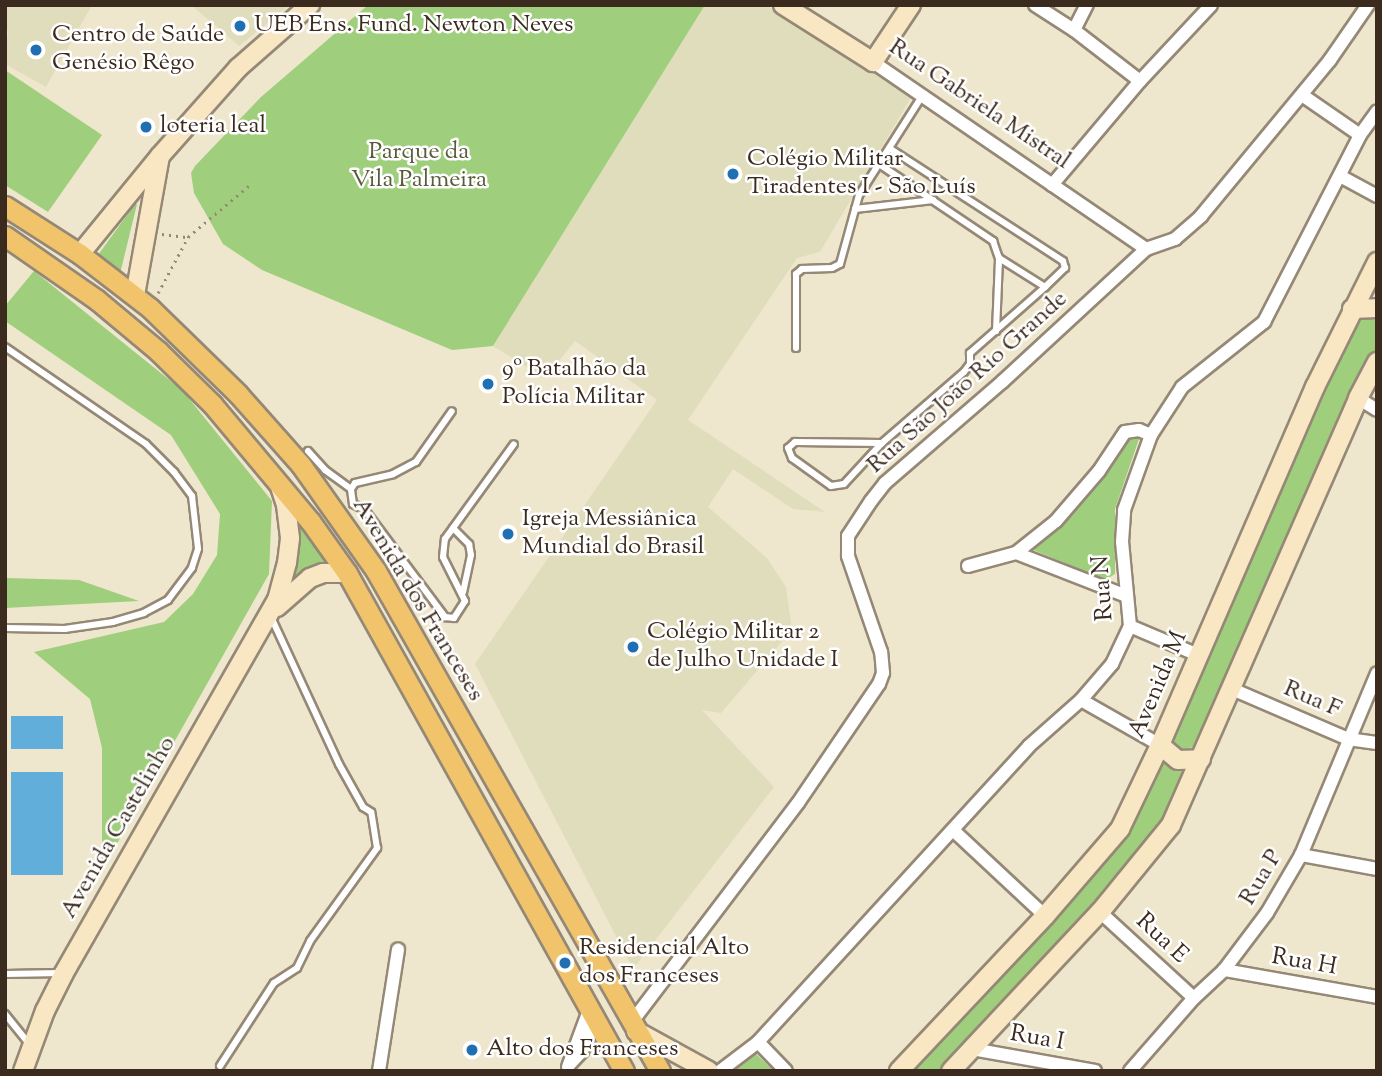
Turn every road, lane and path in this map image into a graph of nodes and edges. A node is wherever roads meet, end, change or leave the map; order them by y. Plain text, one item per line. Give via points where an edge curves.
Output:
1 (310, 5) edge
2 (783, 5) edge
3 (911, 5) edge
4 (1035, 5) edge
5 (1087, 5) edge
6 (1211, 5) edge
7 (1368, 5) edge
8 (1074, 30) junction
9 (873, 62) junction
10 (1140, 81) junction
11 (1302, 95) junction
12 (922, 96) junction
13 (1377, 112) edge
14 (1360, 135) junction
15 (889, 148) junction
16 (160, 156) junction
17 (879, 164) junction
18 (1340, 176) junction
19 (251, 184) dead end
20 (1052, 185) junction
21 (1377, 196) edge
22 (933, 200) junction
23 (5, 206) edge
24 (855, 209) junction
25 (147, 233) junction
26 (5, 236) edge
27 (188, 237) junction
28 (1146, 249) junction
29 (80, 254) junction
30 (999, 258) junction
31 (1377, 262) edge
32 (1045, 287) junction
33 (142, 302) junction
34 (1352, 309) junction
35 (1377, 309) edge
36 (996, 331) junction
37 (5, 347) edge
38 (796, 348) dead end
39 (1377, 362) edge
40 (1358, 398) junction
41 (452, 411) dead end
42 (1377, 411) edge
43 (1152, 435) junction
44 (882, 443) junction
45 (514, 444) dead end
46 (308, 451) dead end
47 (278, 480) junction
48 (351, 489) junction
49 (346, 509) junction
50 (453, 528) junction
51 (1016, 553) junction
52 (968, 566) dead end
53 (347, 573) junction
54 (463, 594) junction
55 (1127, 596) junction
56 (270, 615) junction
57 (1130, 626) junction
58 (5, 628) edge
59 (1198, 655) junction
60 (1377, 673) edge
61 (1232, 689) junction
62 (1081, 700) junction
63 (1348, 739) junction
64 (1377, 743) edge
65 (1160, 745) junction
66 (1201, 760) junction
67 (954, 831) junction
68 (1301, 855) junction
69 (1377, 869) edge
70 (1100, 912) junction
71 (1045, 916) junction
72 (398, 948) dead end
73 (1223, 970) junction
74 (64, 973) junction
75 (5, 974) edge
76 (1377, 997) edge
77 (1194, 998) junction
78 (5, 1014) edge
79 (593, 1014) junction
80 (634, 1027) junction
81 (758, 1042) junction
82 (31, 1046) junction
83 (972, 1049) junction
84 (220, 1066) dead end
85 (566, 1069) edge
86 (23, 1071) edge
87 (379, 1071) edge
88 (624, 1071) edge
89 (660, 1071) edge
90 (669, 1071) edge
91 (709, 1071) edge
92 (720, 1071) edge
93 (786, 1071) edge
94 (899, 1071) edge
95 (951, 1071) edge
96 (1095, 1071) edge
97 (1130, 1071) edge

1 - 16 street via 238,68
2 - 9 street, Rua Gabriela Mistral
3 - 9 street
4 - 8 street
5 - 8 street
6 - 10 street
7 - 11 street, Rua São João Rio Grande
8 - 10 street
9 - 12 street, Rua Gabriela Mistral
10 - 20 street
11 - 14 street
11 - 28 street, Rua São João Rio Grande via 1188,229 1164,245
12 - 15 lane
12 - 20 street, Rua Gabriela Mistral
13 - 14 street, Rua N
14 - 18 street, Rua N
15 - 17 lane
15 - 32 lane via 1063,261 1065,268
16 - 25 street
16 - 29 street
17 - 22 lane
17 - 24 lane
18 - 21 street
18 - 43 street, Rua N via 1264,322 1182,387
19 - 27 path
20 - 28 street, Rua Gabriela Mistral
22 - 24 lane
22 - 30 lane via 993,241
23 - 29 main road, Avenida dos Franceses
24 - 38 lane via 840,264 796,274
25 - 27 path
25 - 33 street
26 - 47 main road, Avenida dos Franceses via 97,300 158,351
27 - 33 path
28 - 80 street, Rua São João Rio Grande via 885,483 849,536 848,556 881,652 883,673 869,702 798,803
29 - 33 main road, Avenida dos Franceses
30 - 32 lane
30 - 36 lane
31 - 34 street, Avenida M
32 - 36 lane
33 - 49 main road, Avenida dos Franceses via 256,412
34 - 35 street
34 - 59 street, Avenida M
36 - 44 lane via 970,353 964,372
37 - 58 lane via 146,444 165,463 192,496 198,549 192,568 168,600 144,613 65,629
39 - 40 street
40 - 42 street
40 - 61 street
41 - 48 lane via 416,462 393,474 358,481
43 - 51 street via 1139,430 1125,432 1076,499
43 - 55 street, Rua N via 1124,510
44 - 44 lane via 795,442 788,448 792,458 839,488
45 - 50 lane
46 - 48 lane
47 - 53 main road, Avenida dos Franceses
47 - 56 street, Avenida Castelinho via 289,522 289,549
48 - 49 lane
49 - 54 lane via 365,510 445,617 454,618 465,601
49 - 80 main road, Avenida dos Franceses via 376,571
50 - 54 lane via 469,544 471,555
50 - 54 lane via 445,539 443,557
51 - 52 street
51 - 55 street
53 - 56 street, Avenida Castelinho via 310,578
53 - 79 main road, Avenida dos Franceses
55 - 57 street, Rua N
56 - 74 street, Avenida Castelinho
56 - 84 lane via 339,764 363,807 371,812 377,848 310,942 297,968 274,983
57 - 59 street
57 - 62 street, Rua N via 1112,664
59 - 65 street, Avenida M
60 - 63 street, Rua P
61 - 63 street, Rua F
61 - 66 street
62 - 65 street
62 - 67 street, Rua N via 1029,746
63 - 64 street, Rua F
63 - 68 street, Rua P
65 - 66 street via 1178,760
65 - 71 street, Avenida M via 1120,829
66 - 70 street via 1171,825
67 - 71 street
67 - 81 street, Rua N
68 - 69 street
68 - 73 street, Rua P via 1267,913
70 - 77 street, Rua E
70 - 83 street
71 - 94 street, Avenida M
72 - 87 street
73 - 76 street, Rua H
73 - 77 street, Rua P
74 - 75 lane
74 - 82 street, Avenida Castelinho
77 - 97 street, Rua P
78 - 82 lane
79 - 85 street
79 - 88 main road, Avenida dos Franceses
80 - 89 main road, Avenida dos Franceses
80 - 90 main road
80 - 91 street
81 - 92 street, Rua N
81 - 93 street
82 - 86 street, Avenida Castelinho
83 - 95 street
83 - 96 street, Rua I

